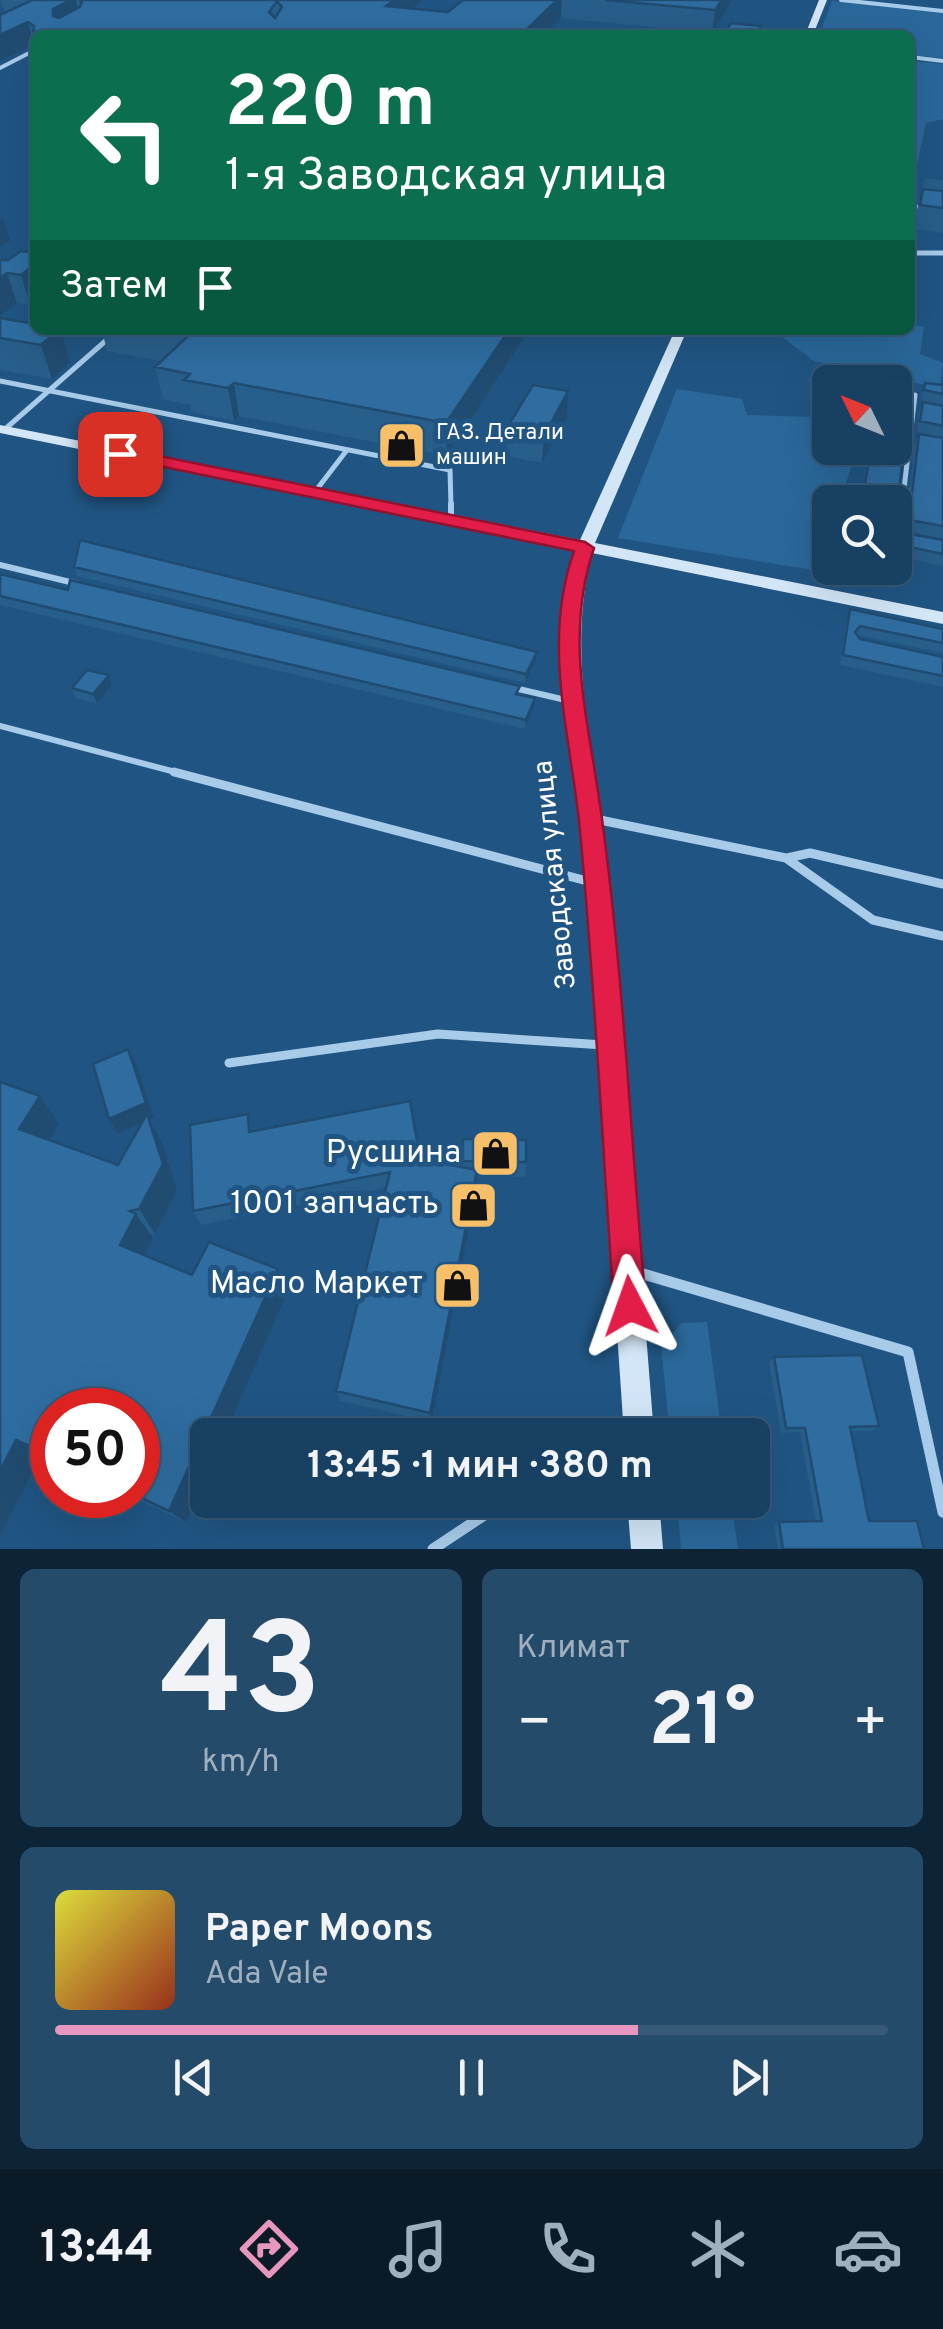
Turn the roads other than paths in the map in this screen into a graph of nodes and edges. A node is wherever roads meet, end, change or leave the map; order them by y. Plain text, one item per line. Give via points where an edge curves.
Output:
1 (824, 0) edge
2 (842, 0) edge
3 (943, 10) edge
4 (811, 30) edge
5 (30, 53) edge
6 (915, 57) edge
7 (943, 60) edge
8 (0, 68) edge
9 (915, 207) edge
10 (943, 210) edge
11 (915, 253) edge
12 (943, 253) edge
13 (112, 335) edge
14 (678, 335) edge
15 (0, 381) edge
16 (49, 390) junction
17 (915, 395) edge
18 (914, 406) junction
19 (928, 409) edge
20 (912, 422) edge
21 (2, 430) edge
22 (912, 438) edge
23 (926, 441) edge
24 (347, 450) junction
25 (314, 493) junction
26 (450, 520) junction
27 (585, 548) junction
28 (0, 565) edge
29 (95, 588) edge
30 (943, 618) edge
31 (494, 683) edge
32 (570, 701) junction
33 (0, 726) edge
34 (590, 818) junction
35 (786, 858) junction
36 (596, 883) junction
37 (943, 884) edge
38 (943, 936) edge
39 (609, 1045) junction
40 (229, 1063) dead end
41 (627, 1270) junction
42 (638, 1418) edge
43 (943, 1512) edge
44 (480, 1518) edge
45 (644, 1518) edge
46 (433, 1549) edge
47 (647, 1549) edge

1 - 4 main road
2 - 3 street
5 - 8 lane
6 - 7 street
9 - 10 lane
11 - 12 street
13 - 16 lane
14 - 27 main road, Заводская улица
15 - 16 lane
16 - 21 lane
16 - 24 lane
17 - 18 lane
18 - 19 lane
18 - 20 lane
21 - 25 main road
22 - 23 lane
24 - 25 lane
24 - 26 lane via 450,470
25 - 26 main road
26 - 27 main road
27 - 30 main road
27 - 32 main road, Заводская улица via 574,577 568,633
28 - 29 lane
31 - 32 lane
32 - 34 main road, Заводская улица
33 - 36 lane
34 - 35 lane
34 - 36 main road, Заводская улица
35 - 37 lane via 810,853
35 - 38 lane via 873,920
36 - 39 main road, Заводская улица
39 - 40 lane via 438,1034
39 - 41 main road, Заводская улица
41 - 42 main road, Заводская улица
41 - 43 lane via 908,1352
44 - 46 lane
45 - 47 main road

